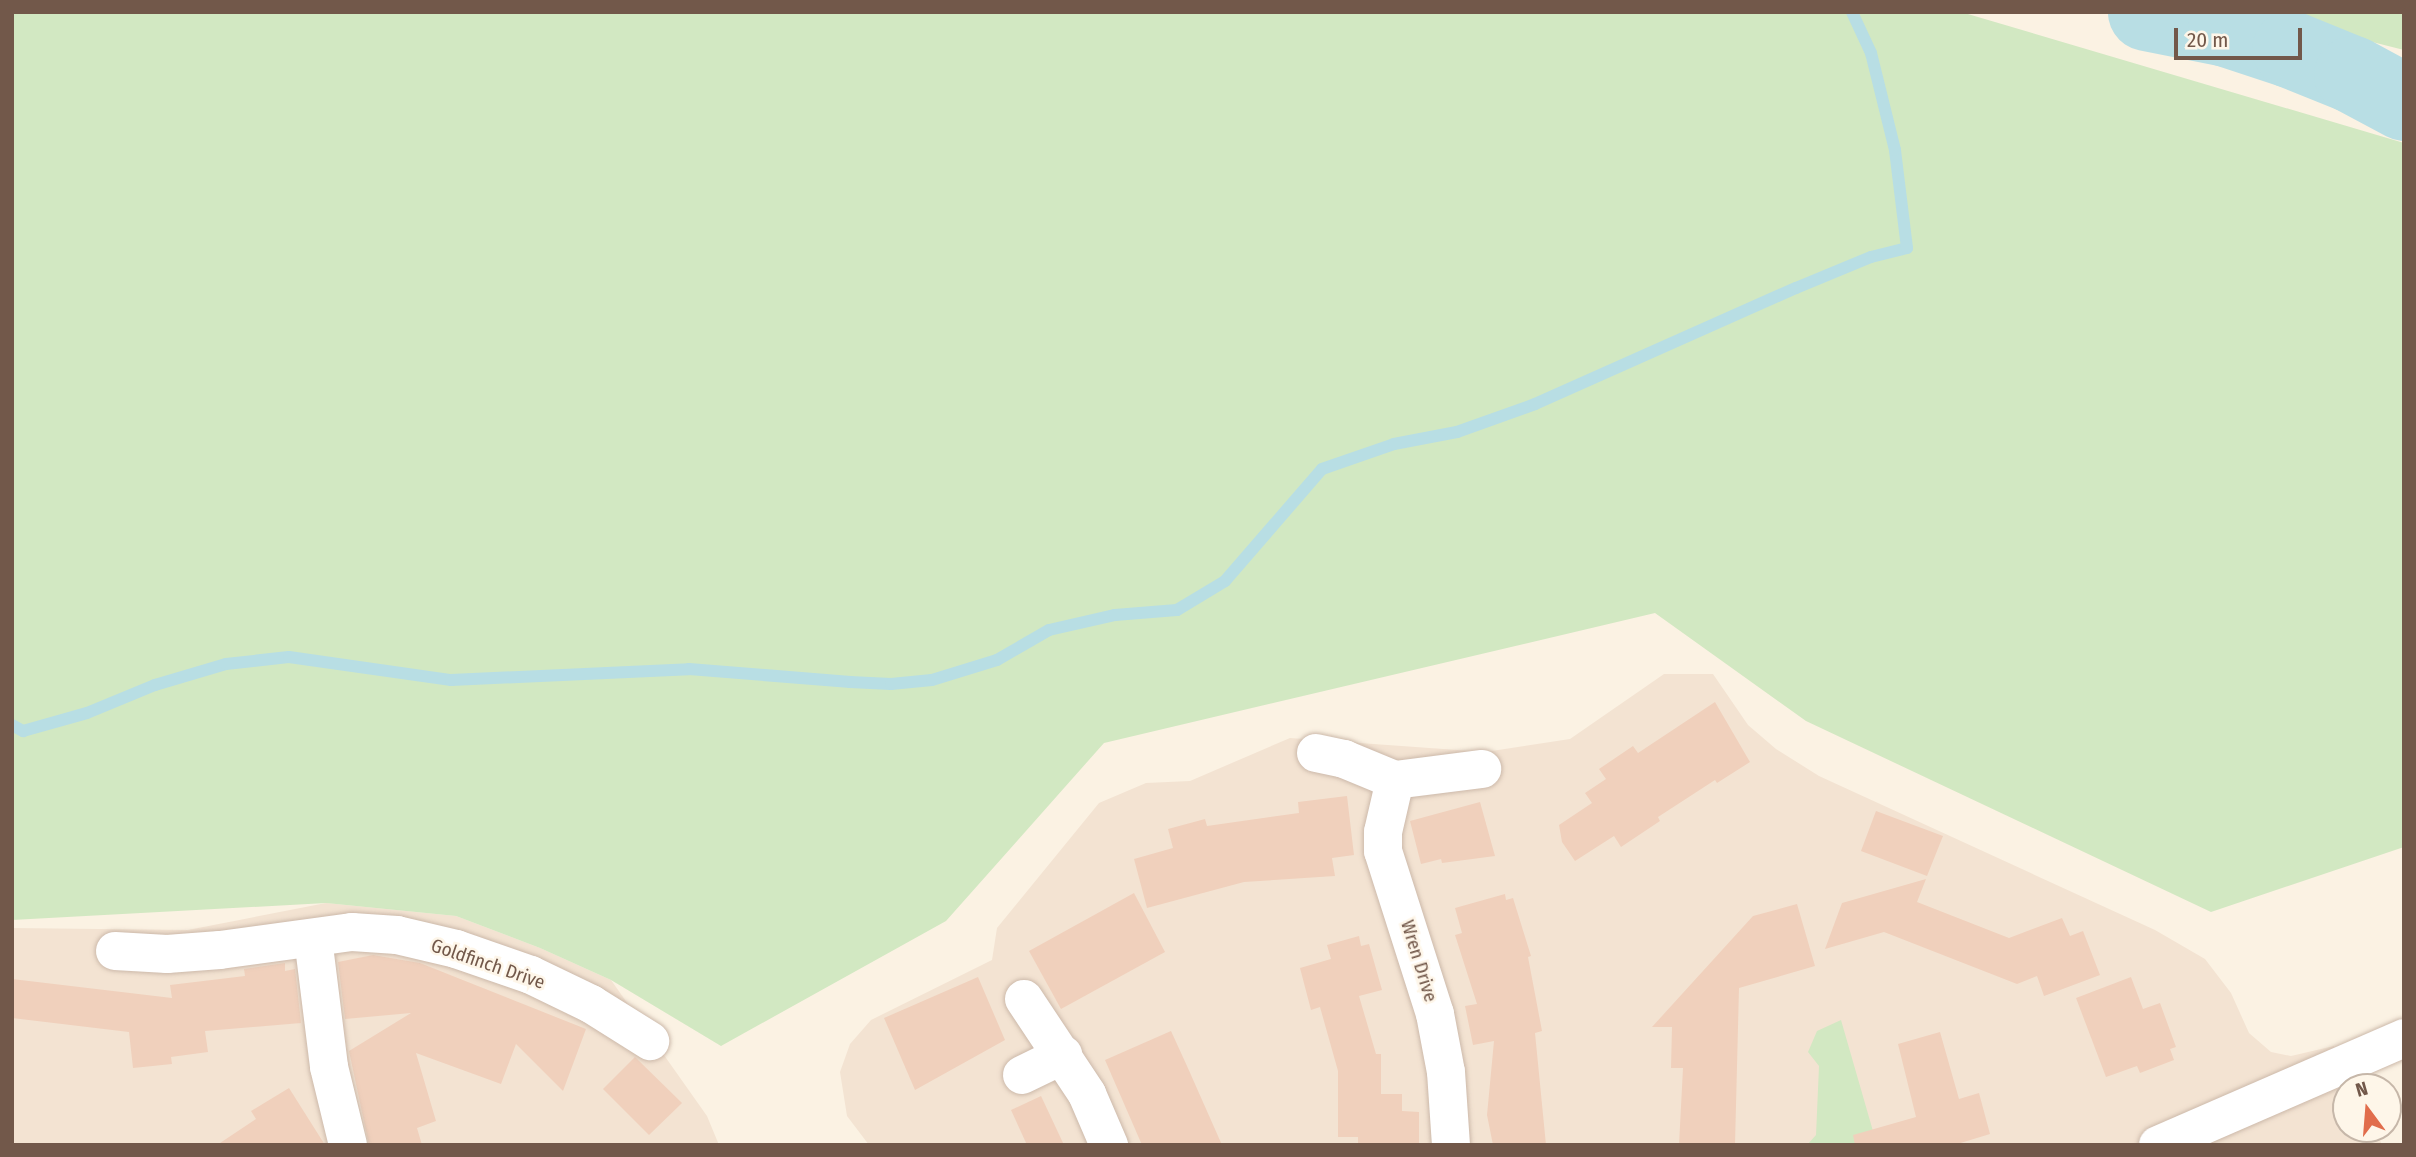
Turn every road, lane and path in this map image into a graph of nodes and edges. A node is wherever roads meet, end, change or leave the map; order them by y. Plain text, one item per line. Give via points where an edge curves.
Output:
1 (1316, 753) dead end
2 (1482, 769) dead end
3 (1395, 780) junction
4 (313, 938) junction
5 (115, 951) dead end
6 (1024, 999) dead end
7 (2404, 1038) edge
8 (650, 1041) dead end
9 (1063, 1055) junction
10 (1022, 1075) dead end
11 (348, 1145) edge
12 (1109, 1145) edge
13 (1451, 1145) edge
14 (2158, 1145) edge

1 - 3 street
2 - 3 street
3 - 13 street, Wren Drive via 1383,850 1435,1014 1446,1072
4 - 5 street, Goldfinch Drive via 194,952
4 - 8 street, Goldfinch Drive via 352,932 397,935 456,949 531,975 591,1004
4 - 11 street via 329,1067
6 - 9 street
7 - 14 street
9 - 10 street
9 - 12 street via 1087,1094

